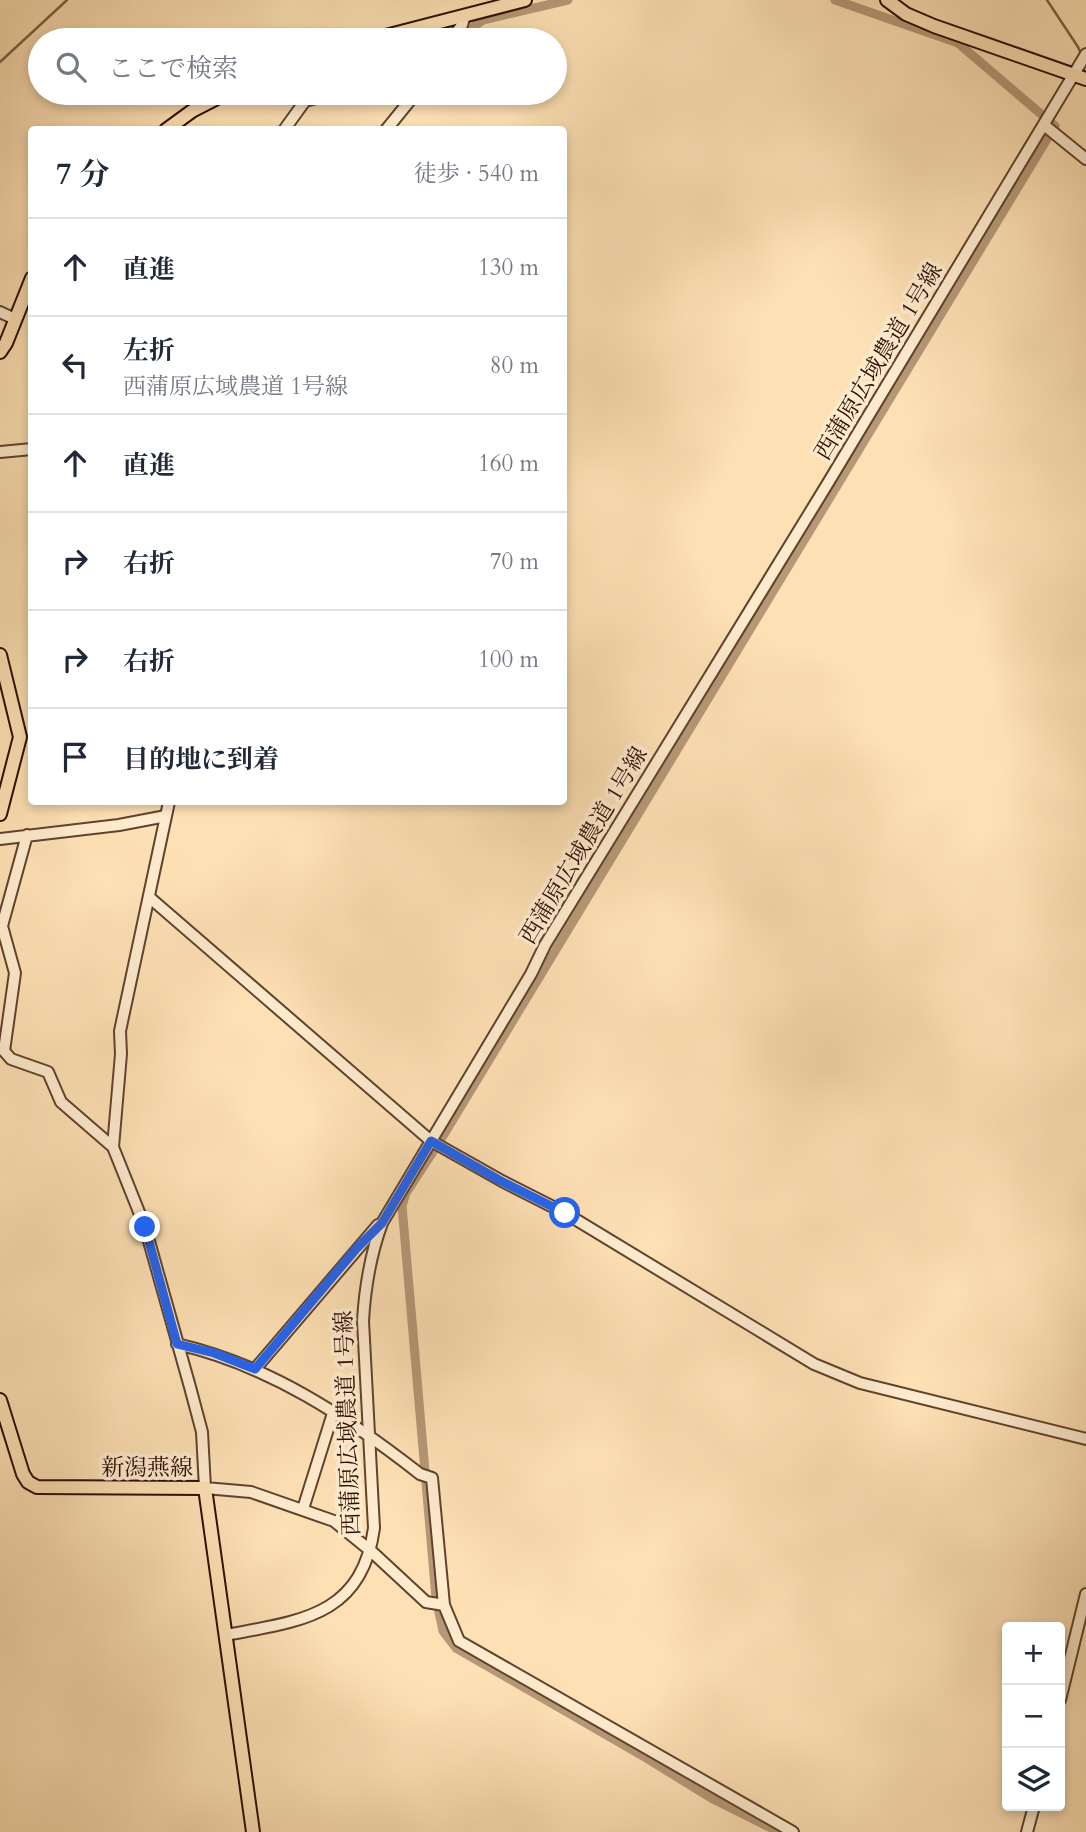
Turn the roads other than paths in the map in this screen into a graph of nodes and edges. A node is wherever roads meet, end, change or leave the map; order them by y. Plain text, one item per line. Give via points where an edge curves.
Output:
1 (525, 0) edge
2 (887, 0) edge
3 (466, 15) junction
4 (416, 28) edge
5 (460, 28) edge
6 (1080, 68) edge
7 (204, 105) edge
8 (302, 105) edge
9 (406, 105) edge
10 (393, 122) edge
11 (1044, 125) junction
12 (171, 126) edge
13 (287, 126) edge
14 (1086, 159) edge
15 (28, 288) edge
16 (0, 312) edge
17 (15, 319) junction
18 (0, 352) edge
19 (28, 449) edge
20 (0, 452) edge
21 (0, 655) edge
22 (5, 695) edge
23 (168, 805) edge
24 (0, 814) edge
25 (166, 816) junction
26 (27, 835) junction
27 (0, 839) edge
28 (149, 897) junction
29 (431, 1141) junction
30 (113, 1147) junction
31 (382, 1223) junction
32 (177, 1344) junction
33 (255, 1369) junction
34 (0, 1400) edge
35 (333, 1413) junction
36 (369, 1438) junction
37 (1086, 1439) edge
38 (205, 1488) junction
39 (303, 1509) junction
40 (371, 1551) junction
41 (1086, 1594) edge
42 (444, 1605) junction
43 (226, 1635) junction
44 (1064, 1685) edge
45 (1033, 1811) edge
46 (253, 1832) edge
47 (793, 1832) edge
48 (1027, 1832) edge

1 - 3 main road
2 - 6 main road via 934,26
3 - 4 main road
3 - 5 street
6 - 11 street, 西蒲原広域農道 1号線
7 - 12 main road
8 - 13 street
9 - 10 street
11 - 14 street
11 - 29 street, 西蒲原広域農道 1号線 via 545,944
15 - 17 main road
16 - 17 street
17 - 18 main road
19 - 20 street
21 - 22 main road
22 - 24 main road via 20,737
23 - 25 street
25 - 26 street
25 - 28 street
26 - 27 street
26 - 30 street via 2,926 15,973 4,1051 11,1059 48,1072 61,1102
28 - 29 street
28 - 30 street via 120,1031
29 - 31 street, 西蒲原広域農道 1号線
29 - 37 street via 565,1213 814,1364 860,1382
30 - 32 street via 145,1227
31 - 33 street
31 - 36 street, 西蒲原広域農道 1号線 via 368,1266 364,1298
32 - 33 street
32 - 38 street via 202,1432
33 - 35 street
34 - 38 main road, 新潟燕線 via 23,1474 37,1487
35 - 36 street
35 - 39 street
36 - 40 street, 西蒲原広域農道 1号線
36 - 42 street via 432,1478
38 - 39 street via 250,1492
38 - 43 main road, 新潟燕線
39 - 40 street via 334,1521
40 - 42 street via 426,1602
40 - 43 street, 西蒲原広域農道 1号線 via 362,1573 334,1604 311,1617
41 - 44 street
42 - 47 street via 459,1641
43 - 46 main road, 新潟燕線
45 - 48 street

